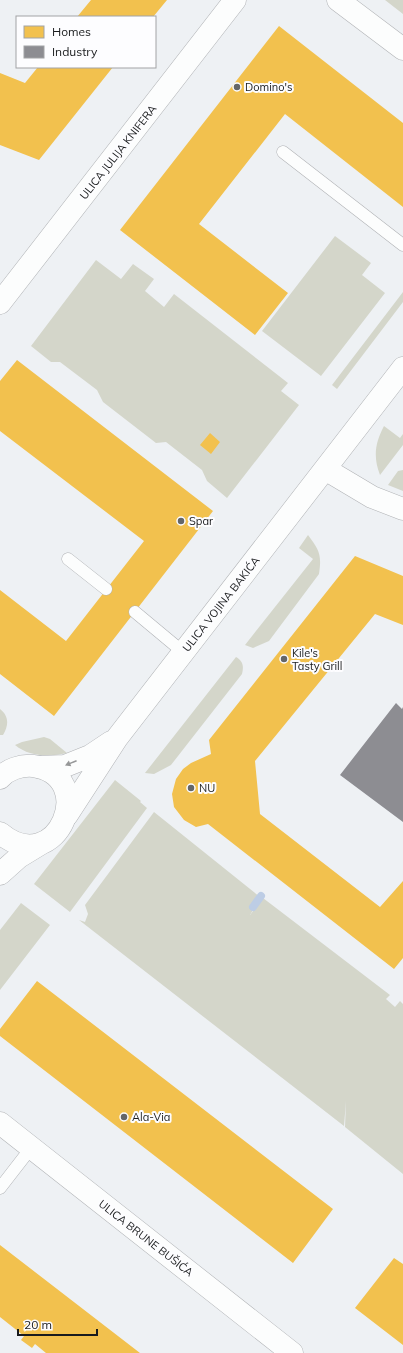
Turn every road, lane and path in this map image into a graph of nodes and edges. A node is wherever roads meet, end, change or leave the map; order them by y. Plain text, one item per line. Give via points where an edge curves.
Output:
1 (235, 0) edge
2 (338, 0) edge
3 (403, 49) edge
4 (283, 152) dead end
5 (403, 245) edge
6 (0, 303) edge
7 (403, 368) edge
8 (325, 469) junction
9 (403, 509) edge
10 (68, 559) dead end
11 (106, 589) dead end
12 (135, 612) dead end
13 (184, 652) junction
14 (117, 738) junction
15 (0, 760) edge
16 (33, 766) junction
17 (0, 778) edge
18 (67, 815) junction
19 (0, 833) edge
20 (43, 842) junction
21 (0, 874) edge
22 (0, 1123) edge
23 (31, 1148) junction
24 (0, 1188) edge
25 (282, 1350) edge

1 - 6 street, ULICA JULIJA KNIFERA
2 - 3 street
4 - 5 lane
7 - 8 street, ULICA VOJINA BAKIĆA
8 - 9 street via 372,497
8 - 13 street, ULICA VOJINA BAKIĆA
10 - 11 lane
12 - 13 lane
13 - 14 street, ULICA VOJINA BAKIĆA
14 -> 16 street, ULICA VOJINA BAKIĆA via 90,756 65,766
14 - 18 street, ULICA VOJINA BAKIĆA
15 - 16 street via 8,764
16 - 17 street via 14,768
16 - 18 street via 50,772 59,780 68,802
18 - 20 street, ULICA VOJINA BAKIĆA via 58,831
19 - 20 street via 8,840 19,844
20 - 21 street, ULICA VOJINA BAKIĆA via 19,857
22 - 23 street, ULICA BRUNE BUŠIĆA
23 - 24 lane
23 - 25 street, ULICA BRUNE BUŠIĆA

